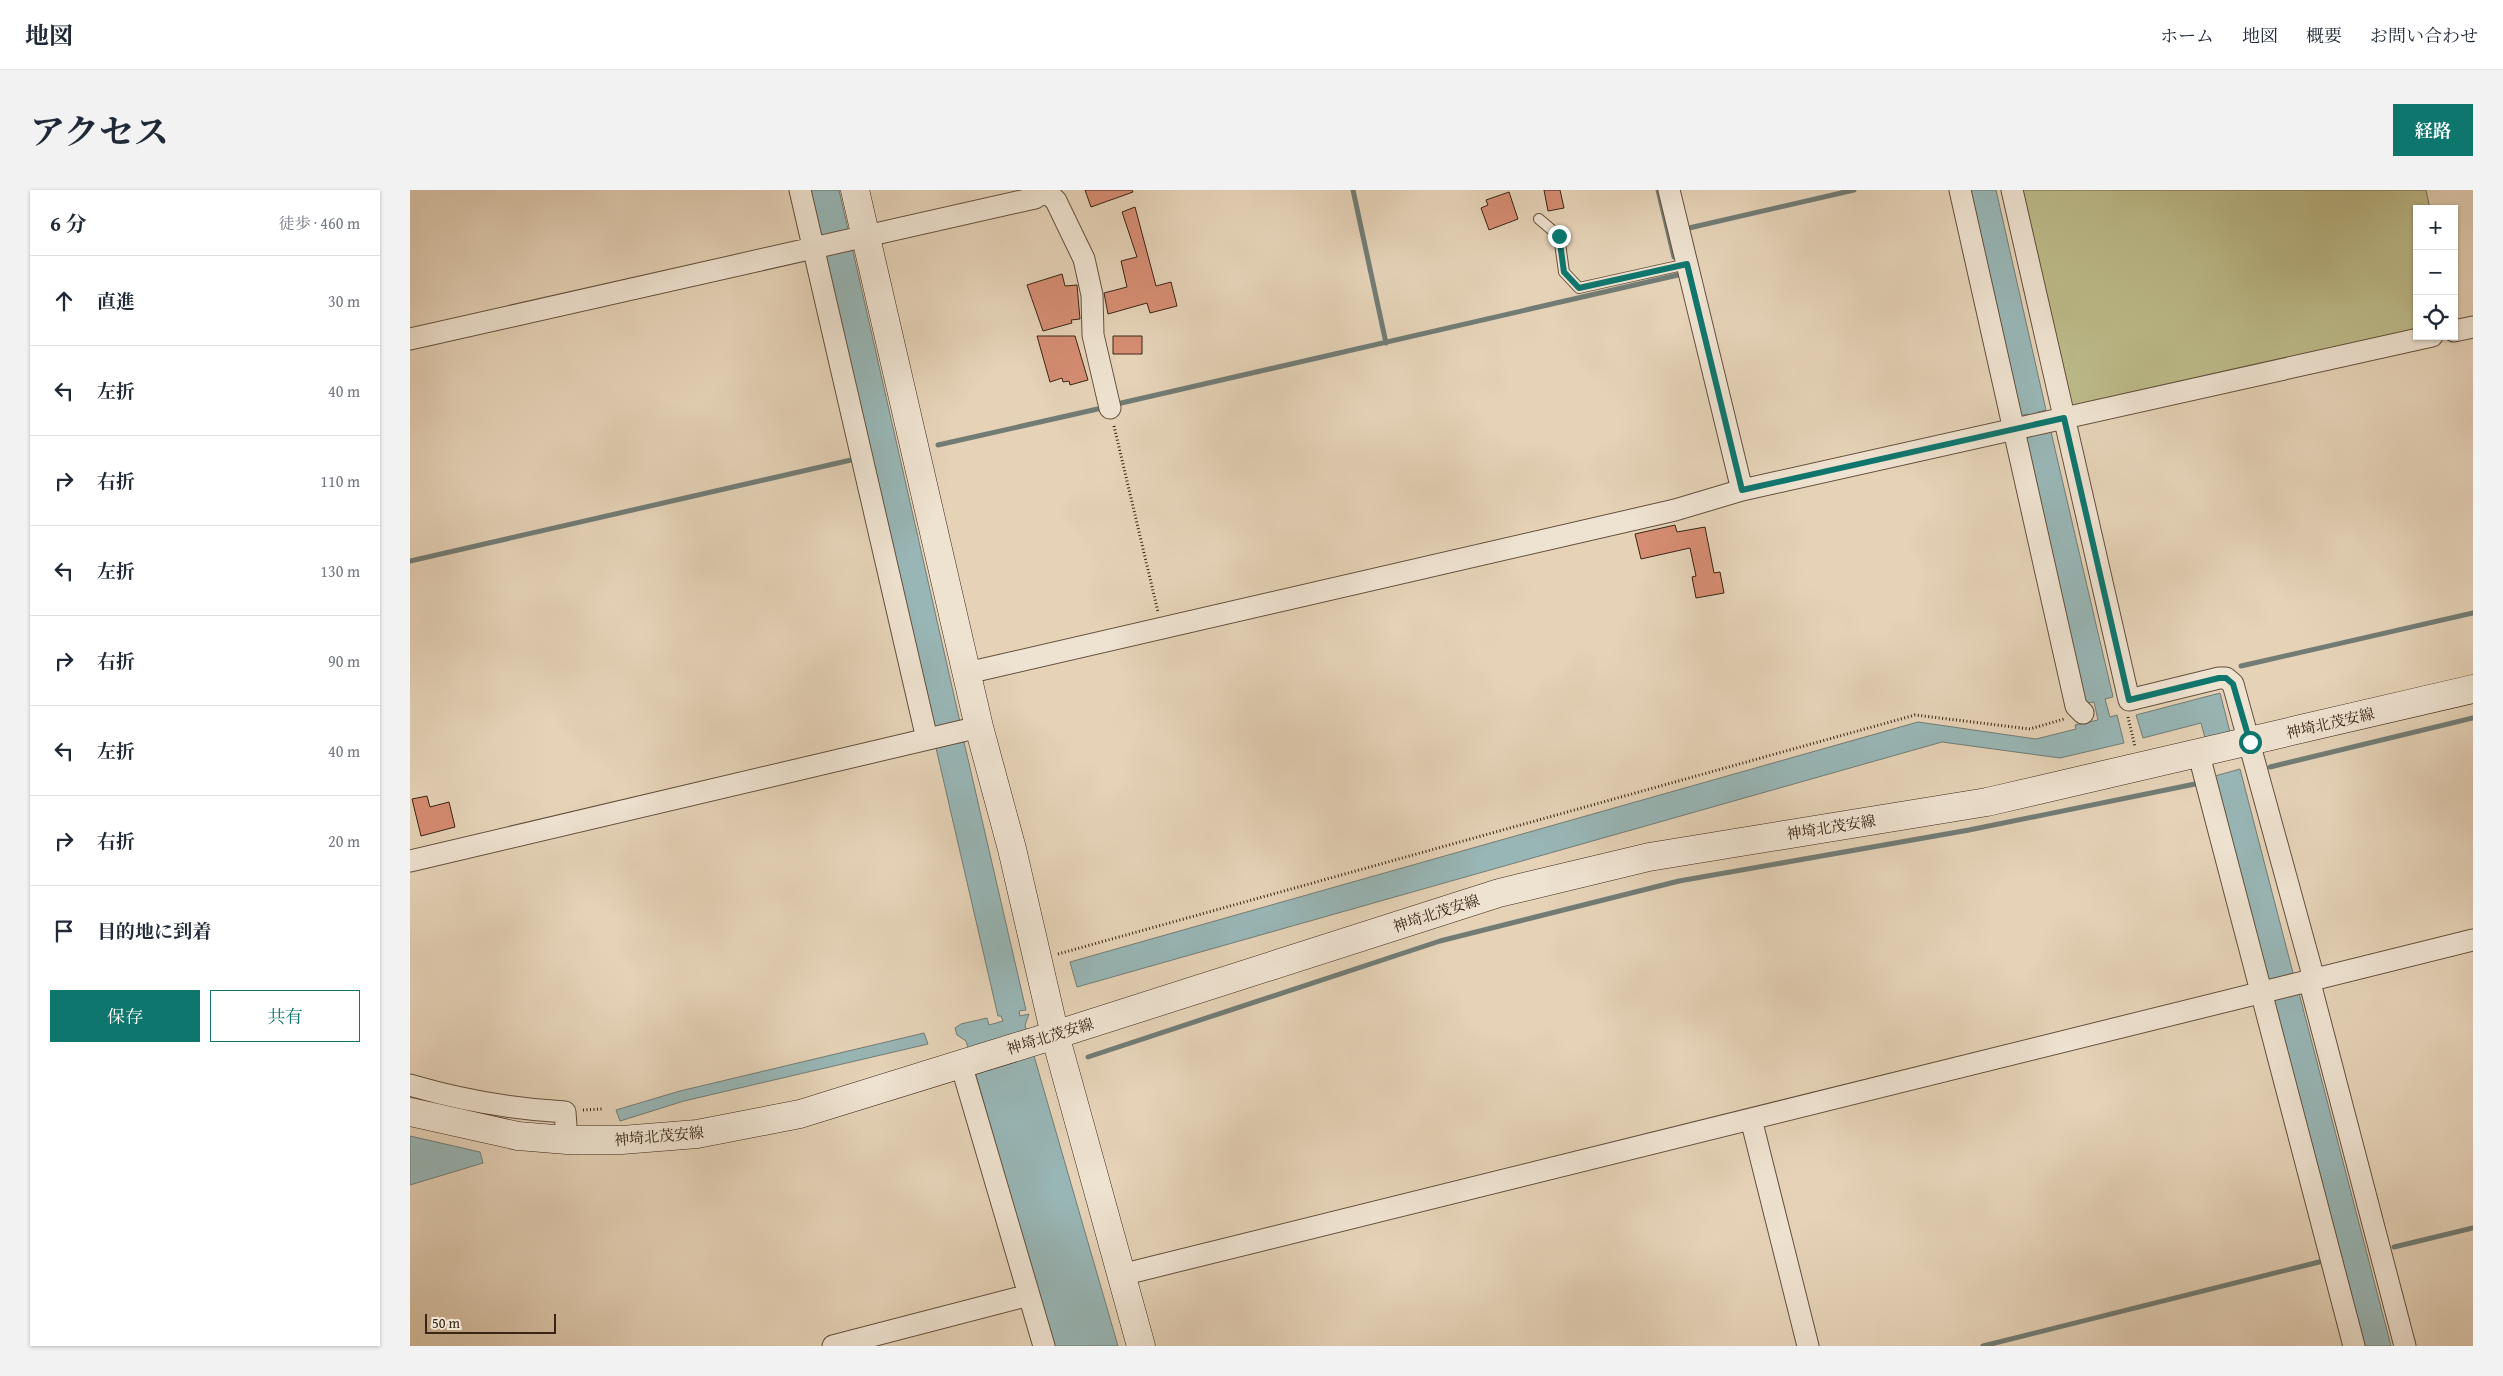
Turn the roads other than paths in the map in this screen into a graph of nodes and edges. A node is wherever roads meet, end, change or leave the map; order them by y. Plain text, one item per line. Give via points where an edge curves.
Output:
1 (800, 190) edge
2 (855, 190) edge
3 (1046, 190) edge
4 (1669, 190) edge
5 (1960, 190) edge
6 (2012, 190) edge
7 (1539, 219) dead end
8 (860, 237) junction
9 (816, 247) junction
10 (1687, 264) junction
11 (2473, 327) edge
12 (2458, 330) edge
13 (410, 339) edge
14 (2414, 340) edge
15 (1110, 408) road end
16 (2064, 418) junction
17 (2028, 426) junction
18 (1742, 490) junction
19 (967, 673) junction
20 (2473, 689) edge
21 (2083, 714) road end
22 (950, 734) junction
23 (2250, 742) junction
24 (2199, 755) junction
25 (410, 861) edge
26 (2473, 940) edge
27 (2314, 979) junction
28 (2260, 993) junction
29 (1047, 1038) junction
30 (961, 1064) junction
31 (410, 1085) edge
32 (410, 1112) edge
33 (1751, 1119) junction
34 (567, 1140) junction
35 (1121, 1275) junction
36 (1029, 1295) junction
37 (834, 1346) edge
38 (1044, 1346) edge
39 (1141, 1346) edge
40 (1808, 1346) edge
41 (2354, 1346) edge
42 (2405, 1346) edge

1 - 9 street
2 - 8 main road
3 - 8 street via 1035,198
3 - 15 street via 1056,201 1084,258 1092,294 1094,335
4 - 10 street
5 - 17 street
6 - 16 street
7 - 10 lane via 1559,236 1564,272 1579,288
8 - 9 street
8 - 19 main road
9 - 13 street
9 - 22 street
10 - 18 street
11 - 12 street
14 - 16 street
16 - 17 street
16 - 23 street via 2129,700 2226,678 2233,684
17 - 18 street
17 - 21 street via 2076,706
18 - 19 street via 1675,510
19 - 22 main road
20 - 23 main road, 神埼北茂安線
22 - 25 street
22 - 29 main road via 1012,849 1038,960
23 - 24 main road, 神埼北茂安線
23 - 27 street
24 - 28 street
24 - 29 main road, 神埼北茂安線 via 1987,802 1649,857 1499,893
26 - 27 street
27 - 28 street
27 - 42 street via 2311,988
28 - 33 street
28 - 41 street
29 - 30 main road, 神埼北茂安線
29 - 35 main road
30 - 34 main road, 神埼北茂安線 via 800,1114 697,1134 622,1140
30 - 36 street
31 - 34 street via 442,1095 523,1110 565,1112
32 - 34 main road, 神埼北茂安線 via 518,1136
33 - 35 street
33 - 40 street
35 - 39 main road
36 - 37 street
36 - 38 street

